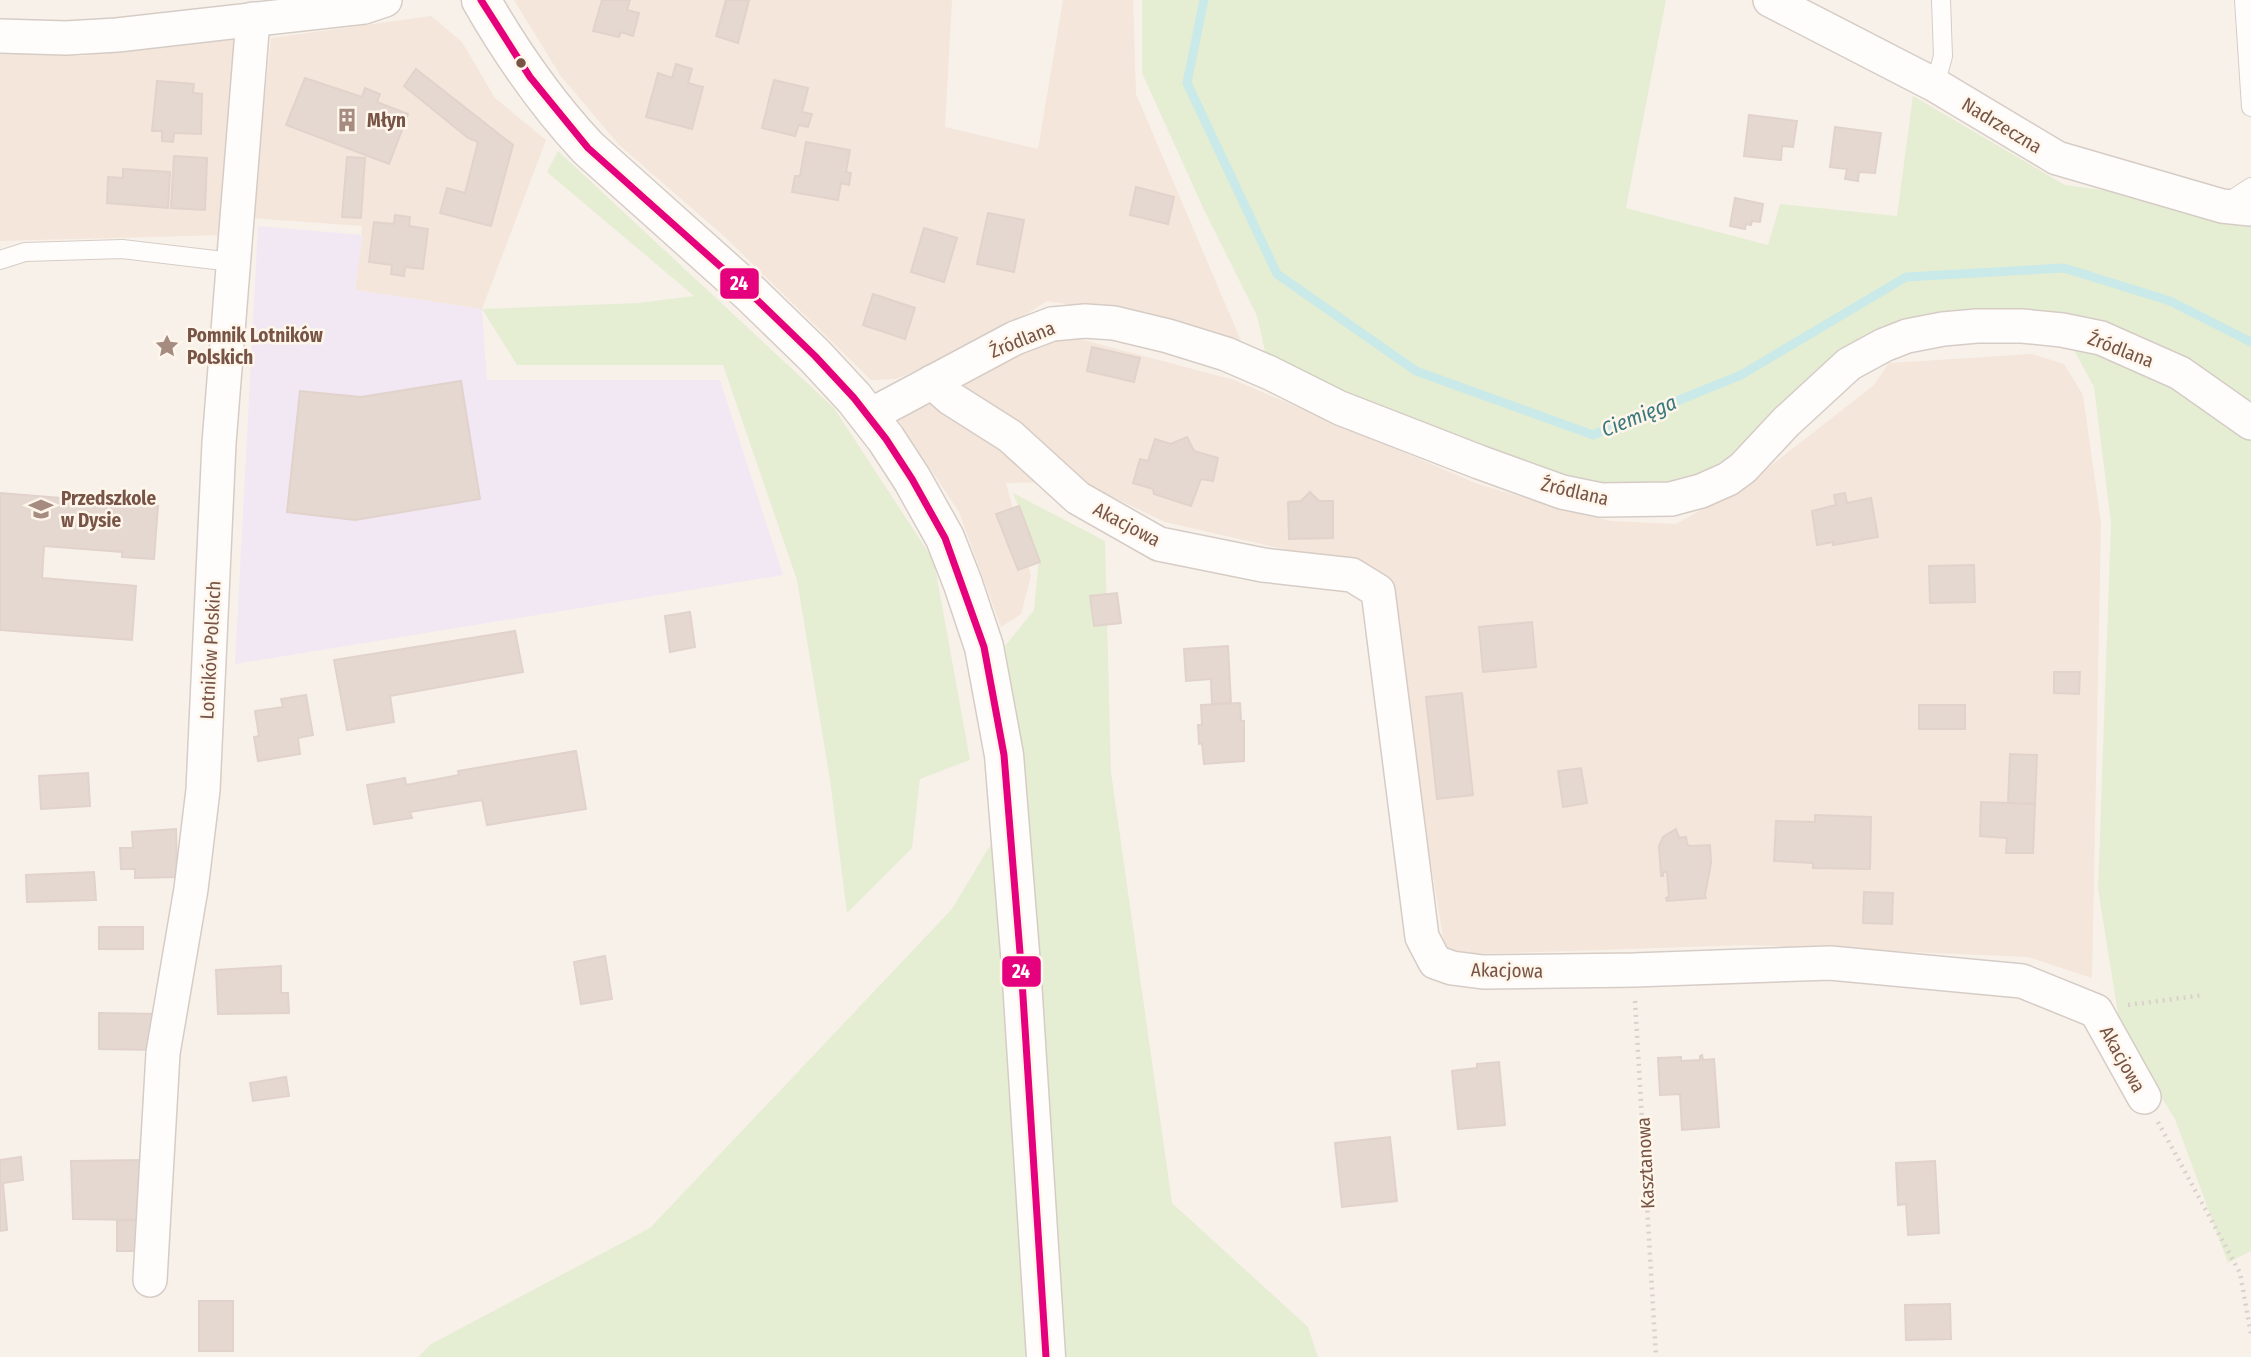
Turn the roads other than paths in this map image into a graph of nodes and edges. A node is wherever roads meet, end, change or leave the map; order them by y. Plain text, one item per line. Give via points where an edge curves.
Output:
1 (385, 0) edge
2 (481, 0) edge
3 (1770, 0) edge
4 (1941, 0) edge
5 (2245, 0) edge
6 (253, 19) junction
7 (0, 36) edge
8 (1935, 85) junction
9 (2251, 107) edge
10 (2251, 187) edge
11 (2236, 208) edge
12 (0, 260) edge
13 (232, 262) junction
14 (932, 382) junction
15 (869, 416) junction
16 (2251, 423) edge
17 (2144, 1097) road end
18 (150, 1280) dead end
19 (1046, 1357) edge

1 - 6 street via 364,7
2 - 15 street via 529,78 564,123 788,329
3 - 8 street, Nadrzeczna
4 - 8 lane via 1943,56
5 - 9 lane
6 - 7 street via 104,36
6 - 13 street, Lotników Polskich
8 - 11 street, Nadrzeczna via 2057,158
10 - 11 lane
12 - 13 lane via 25,252 122,249
13 - 18 street, Lotników Polskich via 203,790 163,1053
14 - 15 street, Źródlana
14 - 16 street, Źródlana via 1052,324 1114,323 1226,354 1378,423 1563,492 1601,500 1671,499 1728,480 1849,364 1907,336 1943,329 2022,326 2101,338 2180,373
14 - 17 street, Akacjowa via 1010,436 1078,498 1159,544 1263,565 1352,575 1378,591 1422,937 1435,962 1483,972 1830,963 2022,981 2096,1011
15 - 19 street via 945,538 978,625 996,699 1015,888

